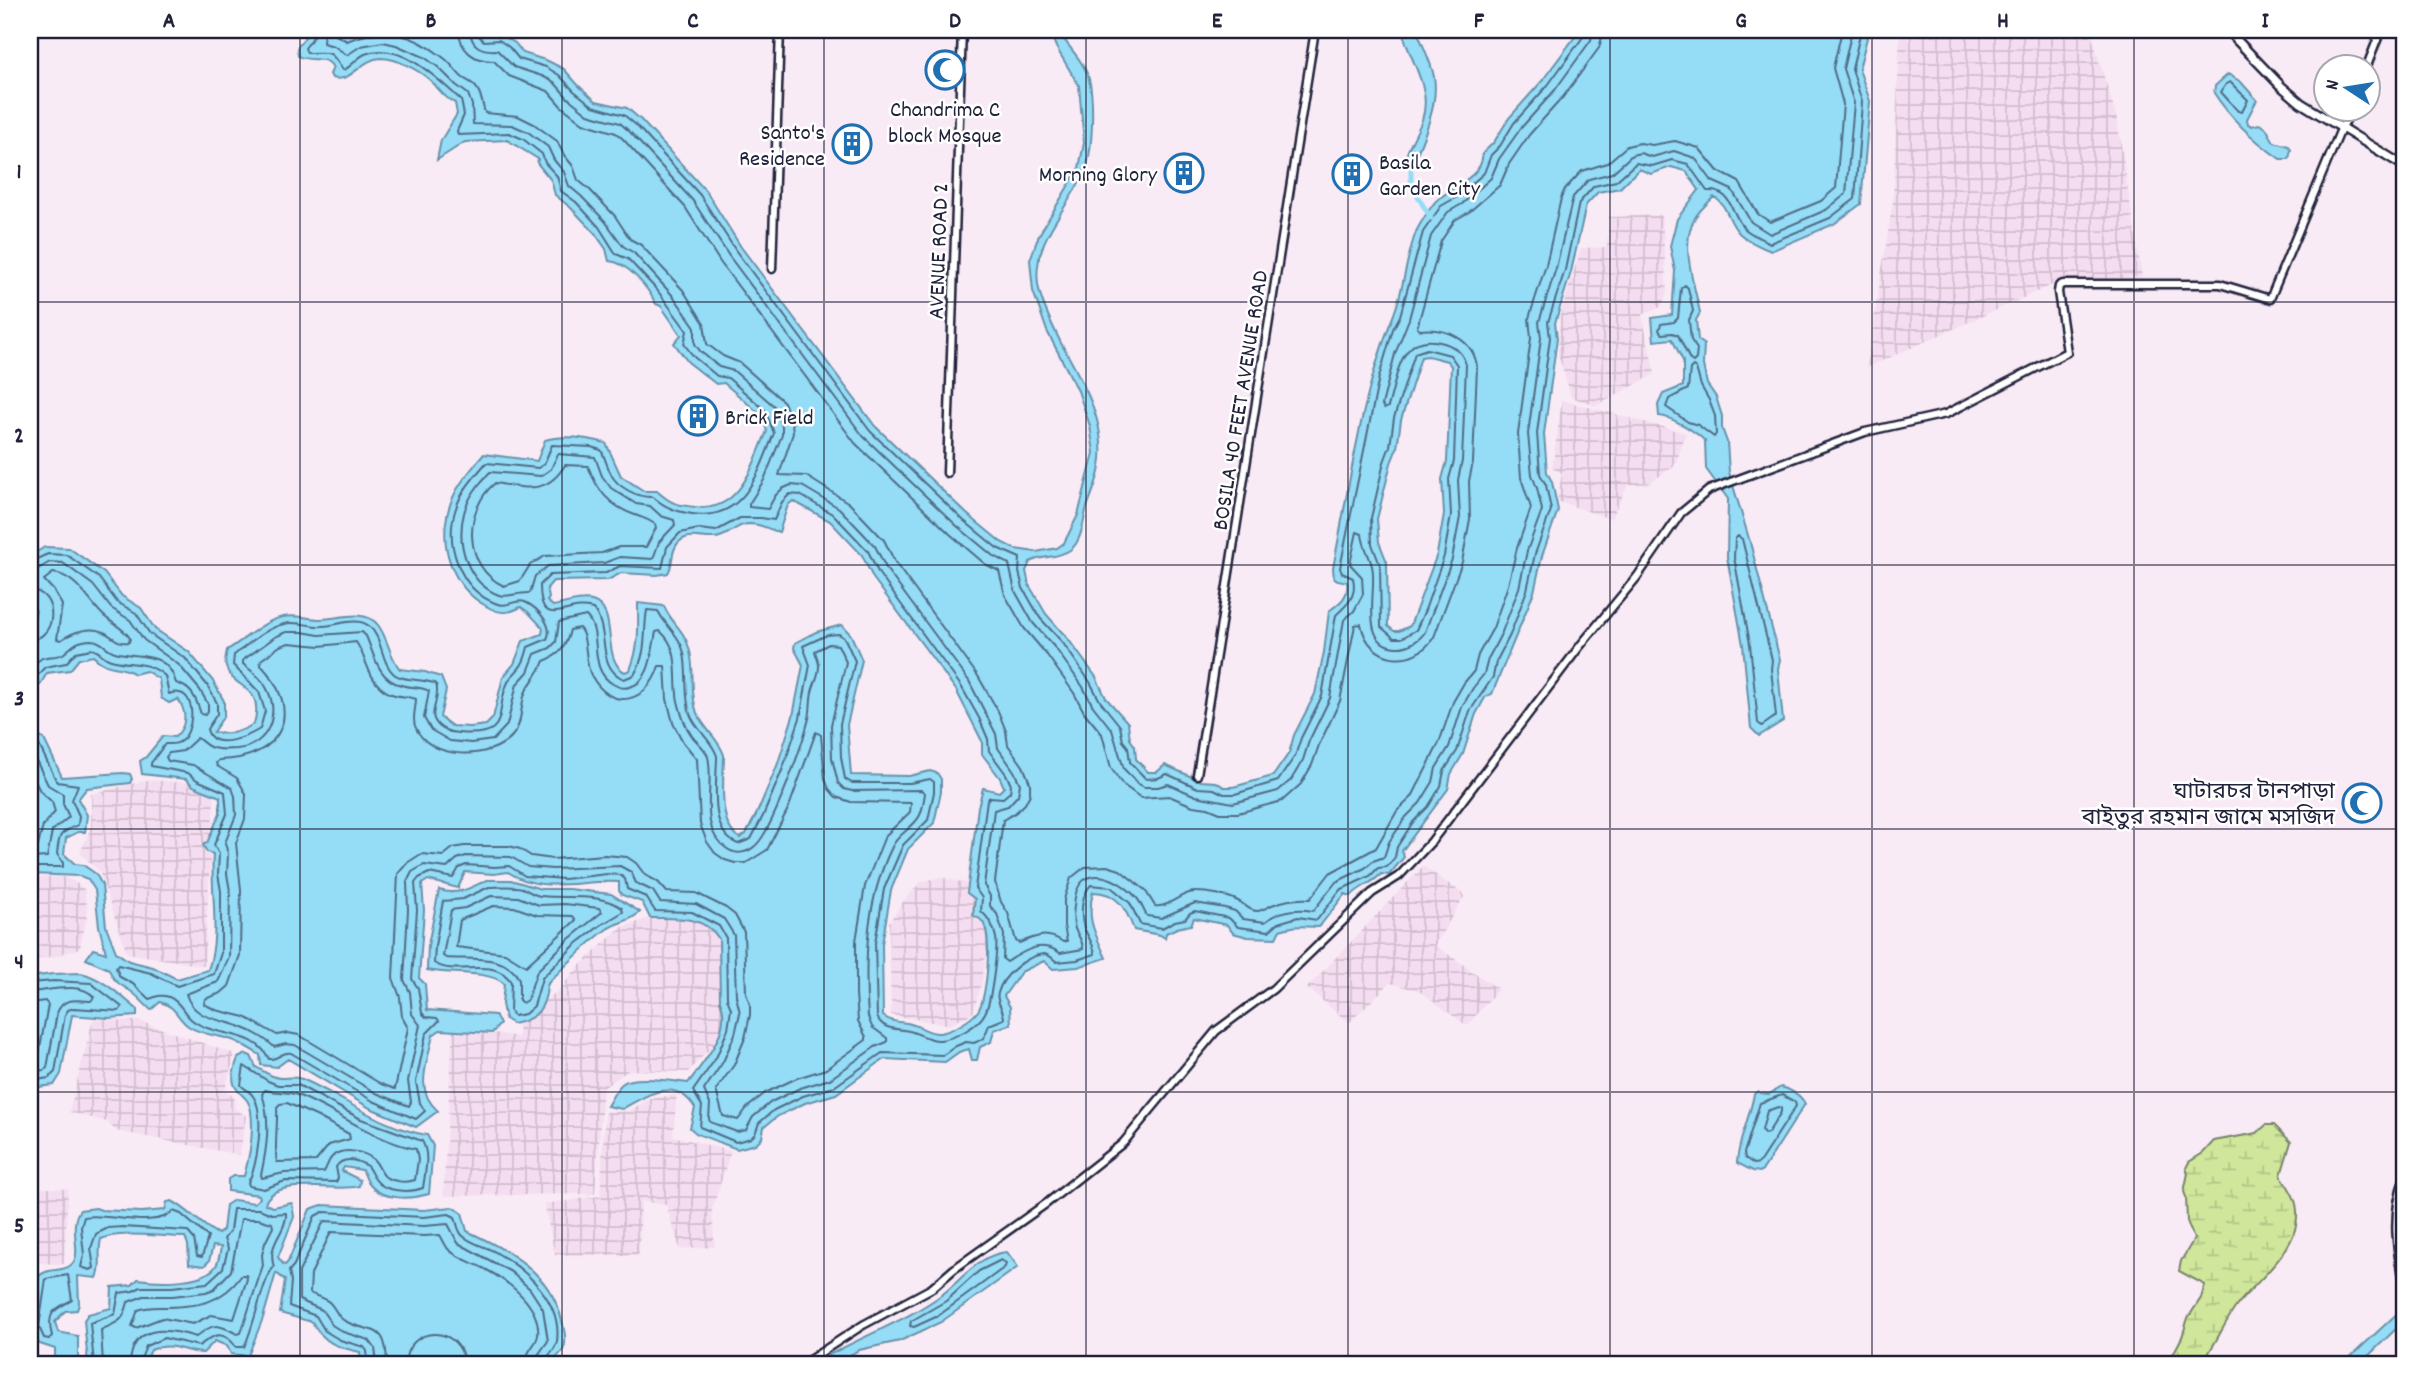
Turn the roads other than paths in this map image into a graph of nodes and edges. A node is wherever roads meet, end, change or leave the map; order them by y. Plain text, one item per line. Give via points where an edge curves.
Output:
1 (780, 30) edge
2 (962, 30) edge
3 (1315, 30) edge
4 (2381, 30) edge
5 (2228, 31) edge
6 (2372, 52) edge
7 (2345, 122) edge
8 (2341, 129) junction
9 (2404, 166) edge
10 (772, 269) dead end
11 (947, 473) dead end
12 (1197, 775) dead end
13 (2404, 1180) edge
14 (2404, 1286) edge
15 (803, 1364) edge

1 - 10 street
2 - 11 street, AVENUE ROAD 2
3 - 12 street, BOSILA 40 FEET AVENUE ROAD
4 - 6 street
5 - 8 main road via 2281,86
7 - 8 street
8 - 9 main road
8 - 15 street via 2270,299 2220,284 2063,284 2058,292 2067,352 1946,414 1865,432 1709,490 1681,513 1637,577 1431,842 1273,989 1216,1031 1123,1143 932,1288
13 - 14 street via 2396,1212

